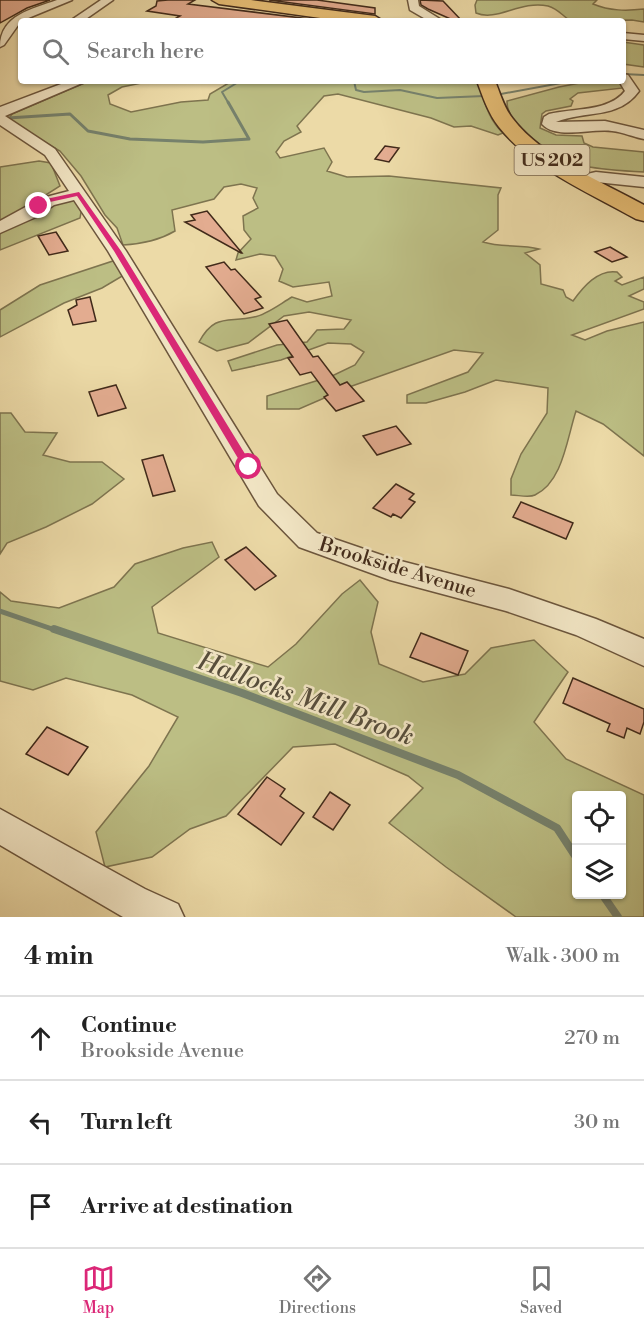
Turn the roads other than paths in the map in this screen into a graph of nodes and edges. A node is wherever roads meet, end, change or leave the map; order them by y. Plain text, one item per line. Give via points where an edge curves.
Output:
1 (46, 0) edge
2 (108, 0) edge
3 (219, 0) edge
4 (413, 0) edge
5 (63, 1) edge
6 (254, 2) edge
7 (20, 18) edge
8 (80, 18) edge
9 (356, 18) edge
10 (432, 18) edge
11 (18, 20) edge
12 (626, 36) edge
13 (644, 38) edge
14 (0, 43) edge
15 (626, 82) edge
16 (73, 84) edge
17 (487, 84) edge
18 (0, 113) edge
19 (0, 119) edge
20 (644, 135) edge
21 (584, 179) junction
22 (644, 182) edge
23 (79, 194) junction
24 (644, 214) edge
25 (0, 228) edge
26 (644, 653) edge
27 (0, 826) edge
28 (165, 917) edge

1 - 5 street
2 - 8 street
3 - 6 highway
4 - 10 street via 414,8
5 - 7 street
6 - 9 highway
11 - 14 street
12 - 13 street
15 - 20 street via 632,91 621,104 554,117 549,124 562,128 596,125
16 - 18 street
17 - 21 highway, US 202 via 512,130
19 - 23 street, Brookside Avenue via 50,152
21 - 22 street
21 - 24 highway, US 202
23 - 25 street via 48,201
23 - 26 street, Brookside Avenue via 268,500 308,540 390,569 509,600 586,627
27 - 28 street

